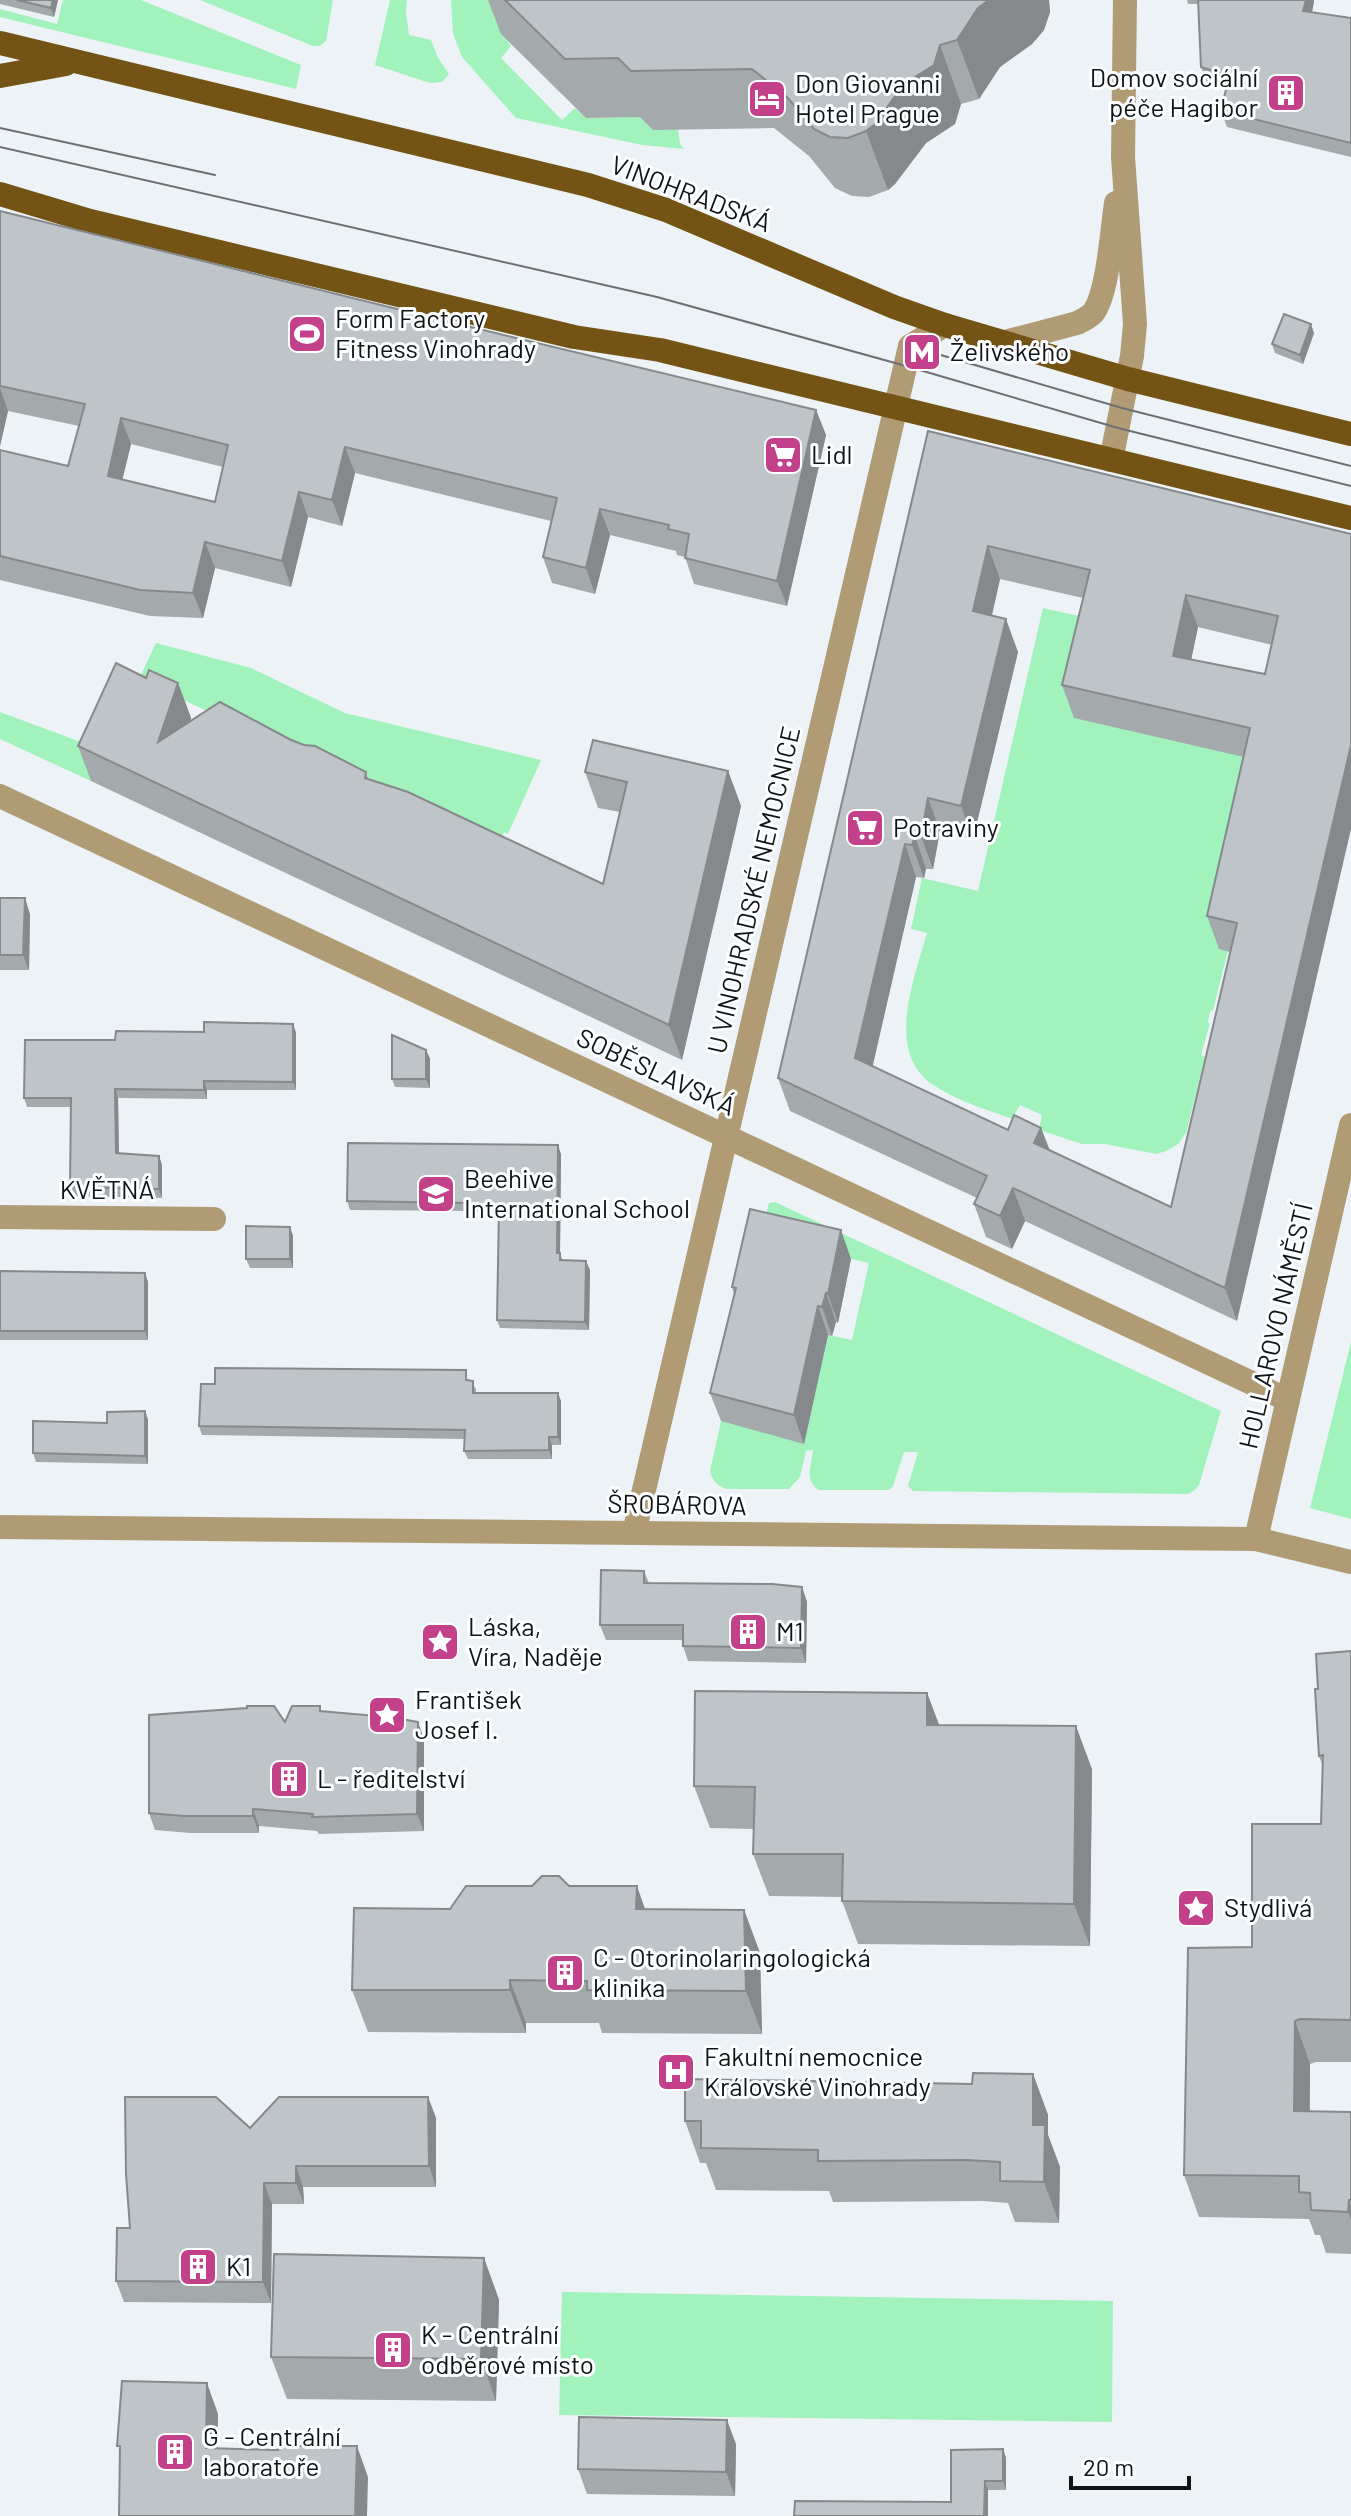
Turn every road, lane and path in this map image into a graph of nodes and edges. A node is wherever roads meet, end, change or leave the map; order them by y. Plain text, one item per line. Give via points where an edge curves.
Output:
1 (1125, 0) edge
2 (0, 43) edge
3 (76, 62) junction
4 (0, 76) edge
5 (1123, 157) junction
6 (0, 194) edge
7 (945, 325) junction
8 (1001, 343) junction
9 (1128, 379) junction
10 (896, 407) junction
11 (1351, 434) edge
12 (1111, 460) junction
13 (1351, 518) edge
14 (0, 796) edge
15 (1351, 1125) edge
16 (726, 1136) junction
17 (0, 1217) edge
18 (214, 1219) dead end
19 (1288, 1400) junction
20 (0, 1527) edge
21 (634, 1533) junction
22 (1256, 1539) junction
23 (1351, 1562) edge

1 - 5 street
2 - 3 main road, VINOHRADSKÁ
3 - 4 main road
3 - 7 main road, VINOHRADSKÁ via 588,185 666,210
5 - 8 street via 1104,284 1095,311 1077,323
5 - 9 street via 1135,324
6 - 10 main road via 105,225 574,337 660,350
7 - 8 main road, VINOHRADSKÁ
7 - 10 street, U VINOHRADSKÉ NEMOCNICE via 910,346
8 - 9 main road, VINOHRADSKÁ
9 - 11 main road, VINOHRADSKÁ
9 - 12 street
10 - 12 main road
10 - 16 street, U VINOHRADSKÉ NEMOCNICE
12 - 13 main road
14 - 16 street, SOBĚSLAVSKÁ
15 - 19 street, HOLLAROVO NÁMĚSTÍ
16 - 19 street, SOBĚSLAVSKÁ
16 - 21 street, U VINOHRADSKÉ NEMOCNICE
17 - 18 street, KVĚTNÁ
19 - 22 street, HOLLAROVO NÁMĚSTÍ
20 - 21 street, ŠROBÁROVA
21 - 22 street, ŠROBÁROVA
22 - 23 street, ŠROBÁROVA

